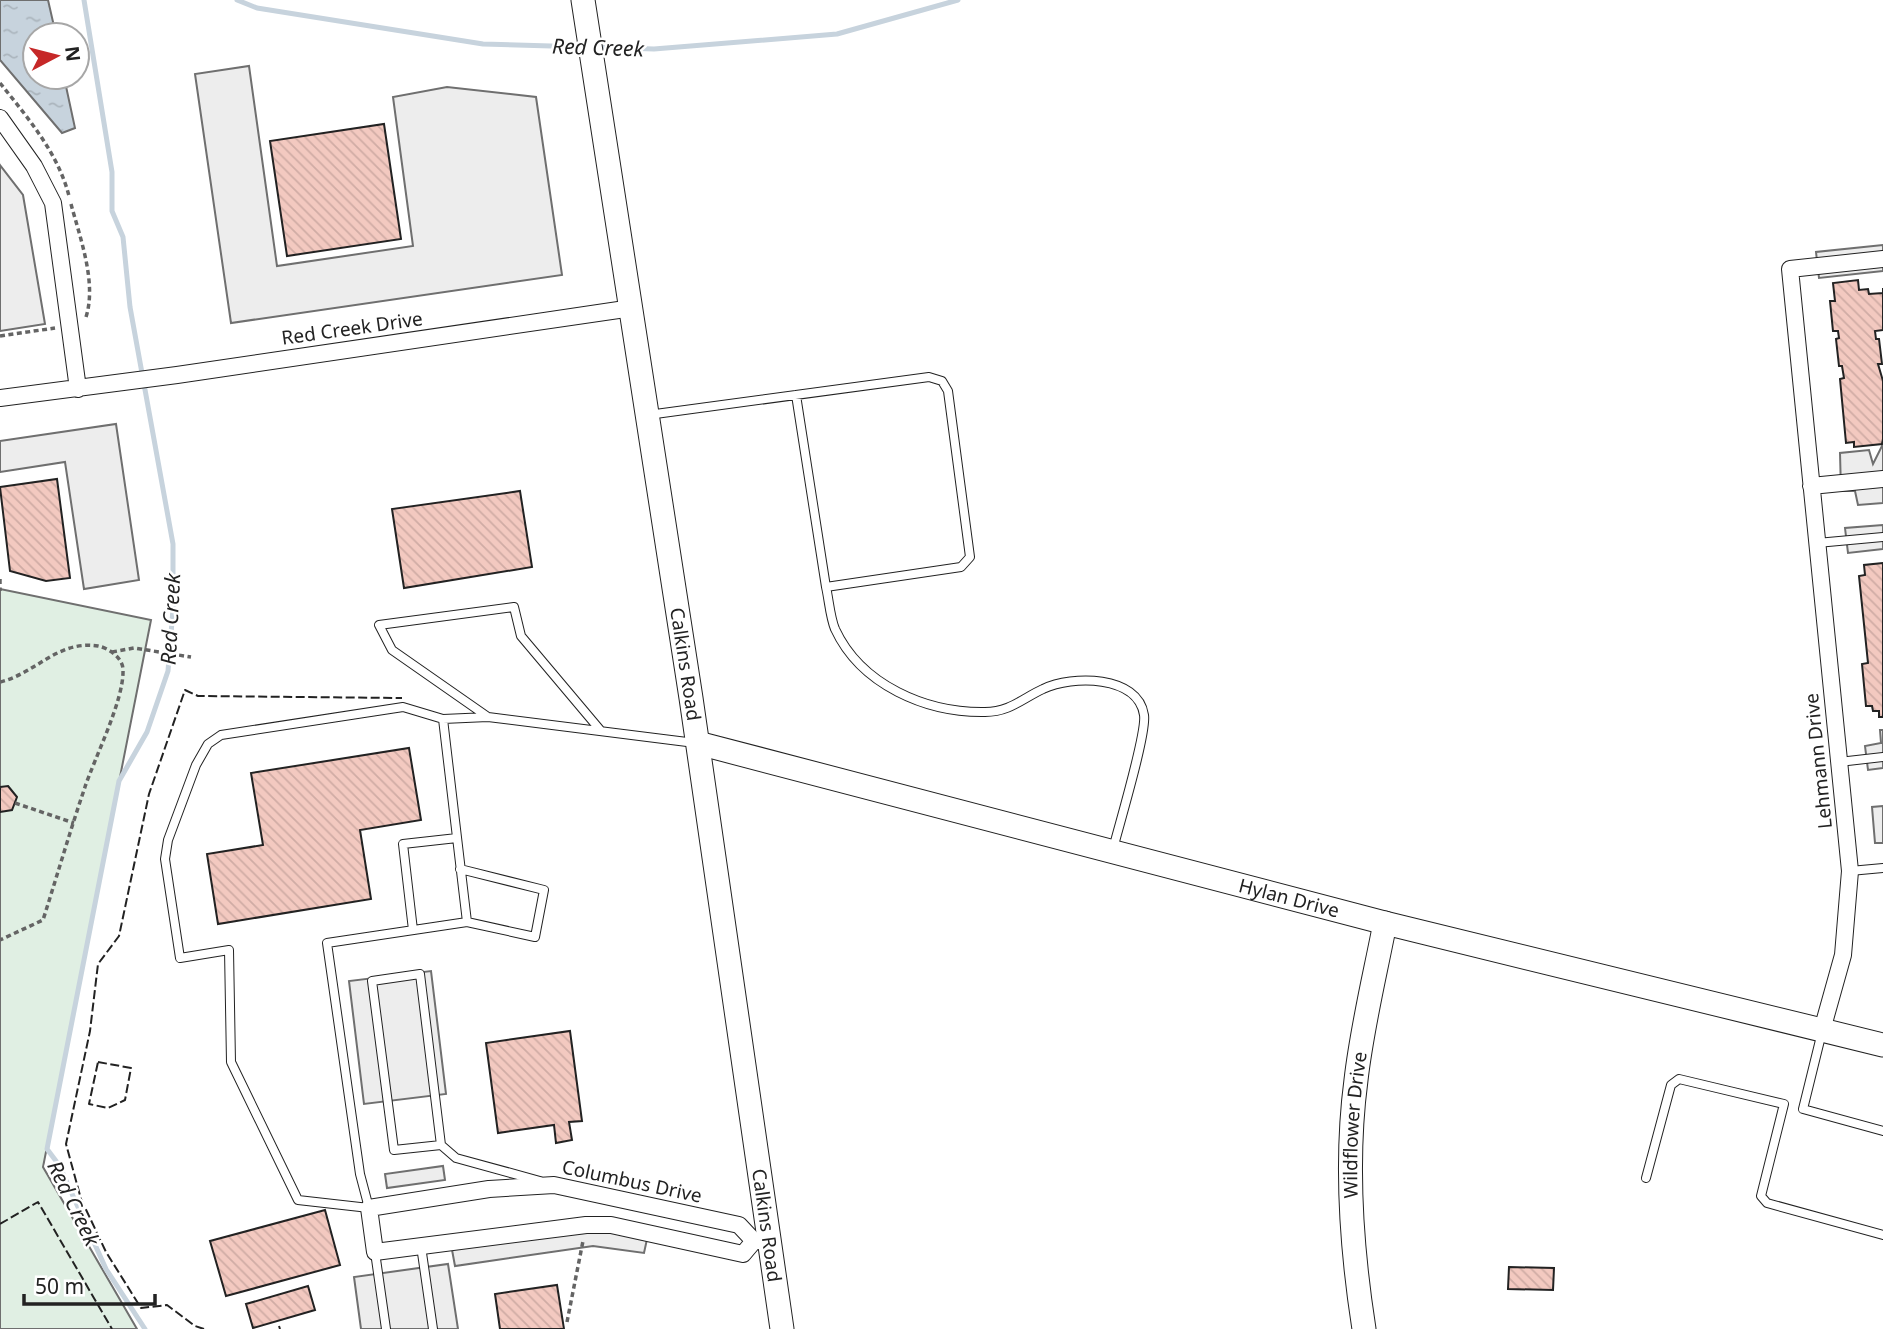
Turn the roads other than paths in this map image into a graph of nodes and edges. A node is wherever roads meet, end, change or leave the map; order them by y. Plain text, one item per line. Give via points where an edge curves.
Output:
1 (584, 6) edge
2 (0, 118) edge
3 (1883, 259) edge
4 (632, 308) junction
5 (78, 389) junction
6 (796, 395) junction
7 (0, 398) edge
8 (648, 415) junction
9 (1883, 479) edge
10 (1811, 486) junction
11 (1883, 537) edge
12 (1817, 543) junction
13 (826, 587) junction
14 (488, 718) junction
15 (443, 719) junction
16 (601, 731) junction
17 (698, 743) junction
18 (1883, 757) edge
19 (1839, 762) junction
20 (457, 838) junction
21 (1112, 851) junction
22 (1883, 868) edge
23 (460, 869) junction
24 (1850, 871) junction
25 (467, 922) junction
26 (1385, 923) junction
27 (413, 930) junction
28 (1822, 1030) junction
29 (1883, 1045) edge
30 (1784, 1104) junction
31 (1803, 1109) junction
32 (1883, 1131) edge
33 (441, 1145) junction
34 (1646, 1178) dead end
35 (554, 1185) junction
36 (369, 1208) junction
37 (1883, 1235) edge
38 (762, 1241) junction
39 (421, 1246) junction
40 (375, 1252) junction
41 (386, 1329) edge
42 (433, 1329) edge
43 (782, 1329) edge
44 (1364, 1329) edge

1 - 4 main road, Calkins Road
2 - 5 street via 53,202
3 - 10 street, Lehmann Drive via 1790,270
4 - 5 street, Red Creek Drive
4 - 8 main road, Calkins Road
5 - 7 street, Red Creek Drive
6 - 8 lane
6 - 13 lane
6 - 13 lane via 929,377 942,381 948,391 970,557 961,567
8 - 17 main road, Calkins Road
9 - 10 street
10 - 12 street, Lehmann Drive
11 - 12 lane
12 - 19 street, Lehmann Drive
13 - 21 lane via 835,628 858,663 888,690 934,705 986,712 1019,705 1043,689 1065,682 1119,686 1134,694 1145,718
14 - 15 lane
14 - 16 lane
14 - 16 lane via 392,650 379,625 514,607 521,636
15 - 20 lane
15 - 36 lane via 403,707 221,735 208,744 196,765 165,859 180,958 229,950 232,1062 298,1200
16 - 17 lane
17 - 21 main road, Hylan Drive
17 - 38 main road, Calkins Road
18 - 19 lane
19 - 24 street, Lehmann Drive
20 - 23 lane
20 - 27 lane via 403,844
21 - 26 main road, Hylan Drive
22 - 24 lane
23 - 25 lane
23 - 25 lane via 544,890 535,937
24 - 28 street, Lehmann Drive via 1843,955
25 - 27 lane
26 - 28 main road, Hylan Drive
26 - 44 main road, Wildflower Drive via 1360,1049 1350,1156 1353,1244
27 - 36 lane via 327,943 360,1174
28 - 29 main road, Hylan Drive
28 - 31 lane
30 - 31 lane
30 - 34 lane via 1679,1079 1671,1085
30 - 37 lane via 1761,1196 1767,1203
31 - 32 lane
33 - 33 lane via 420,974 372,981 394,1150
33 - 35 lane via 456,1158
35 - 36 street, Columbus Drive via 489,1189
35 - 38 street, Columbus Drive via 739,1226
36 - 40 street
38 - 39 street via 743,1254 611,1224
38 - 43 main road, Calkins Road
39 - 40 street
39 - 42 lane
40 - 41 lane

